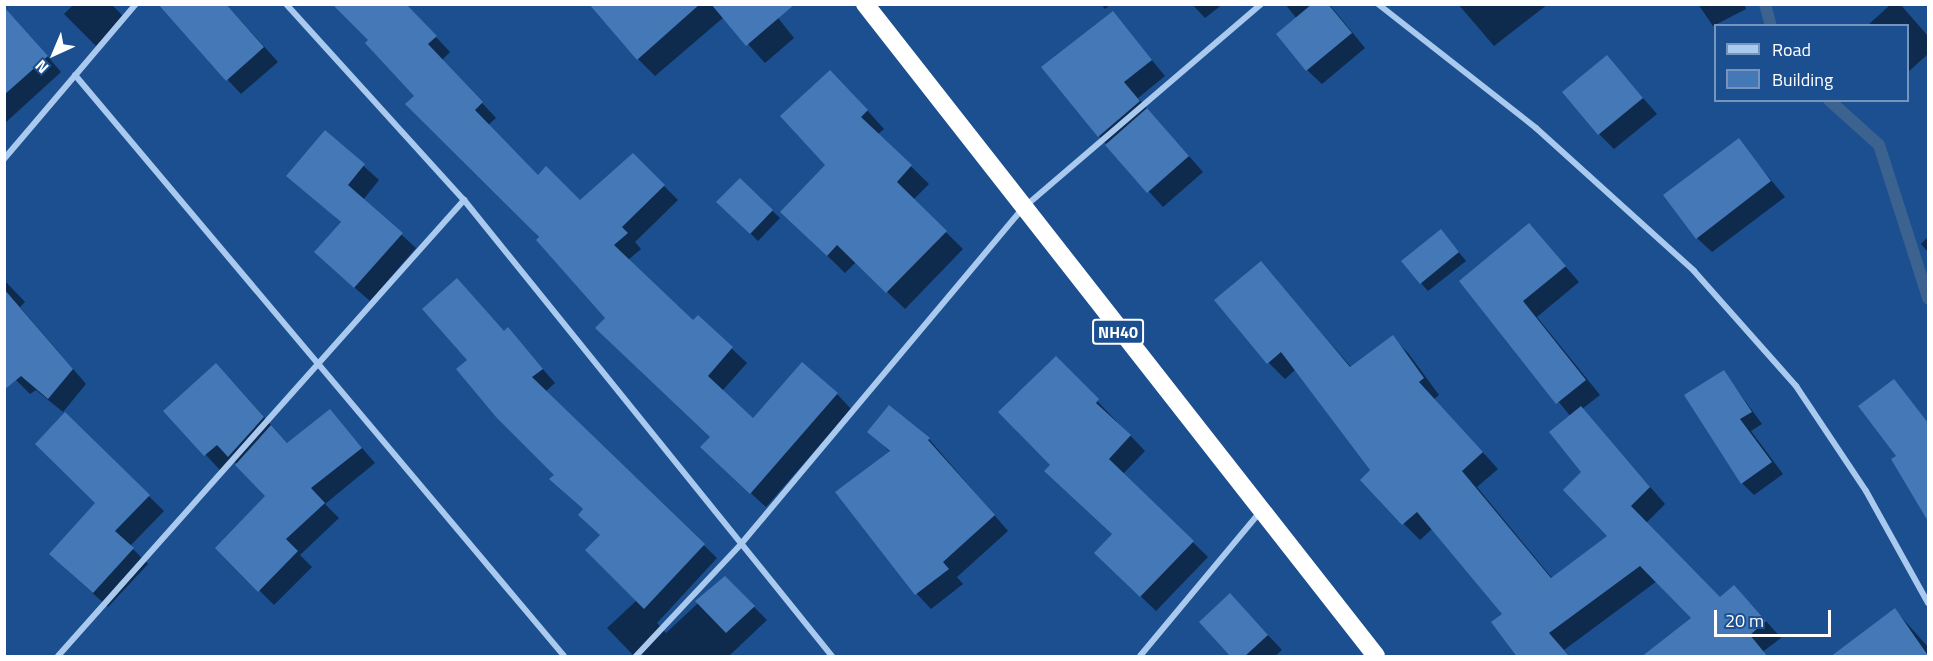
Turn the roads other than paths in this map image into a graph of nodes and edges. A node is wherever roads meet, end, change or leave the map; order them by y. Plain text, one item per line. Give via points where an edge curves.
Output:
1 (136, 4) edge
2 (286, 4) edge
3 (865, 4) edge
4 (1261, 4) edge
5 (1378, 4) edge
6 (75, 75) junction
7 (4, 159) edge
8 (464, 201) junction
9 (1022, 209) junction
10 (318, 363) junction
11 (1260, 512) junction
12 (741, 544) junction
13 (1929, 603) edge
14 (58, 657) edge
15 (564, 657) edge
16 (636, 657) edge
17 (832, 657) edge
18 (1140, 657) edge
19 (1376, 657) edge

1 - 6 street
2 - 8 street
3 - 9 highway, NH40
4 - 9 street
5 - 13 street via 1536,128 1694,271 1796,386 1866,491
6 - 7 street
6 - 10 street
8 - 10 street
8 - 12 street
9 - 11 highway, NH40
9 - 12 street
10 - 14 street
10 - 15 street
11 - 18 street
11 - 19 highway, NH40
12 - 16 street
12 - 17 street

